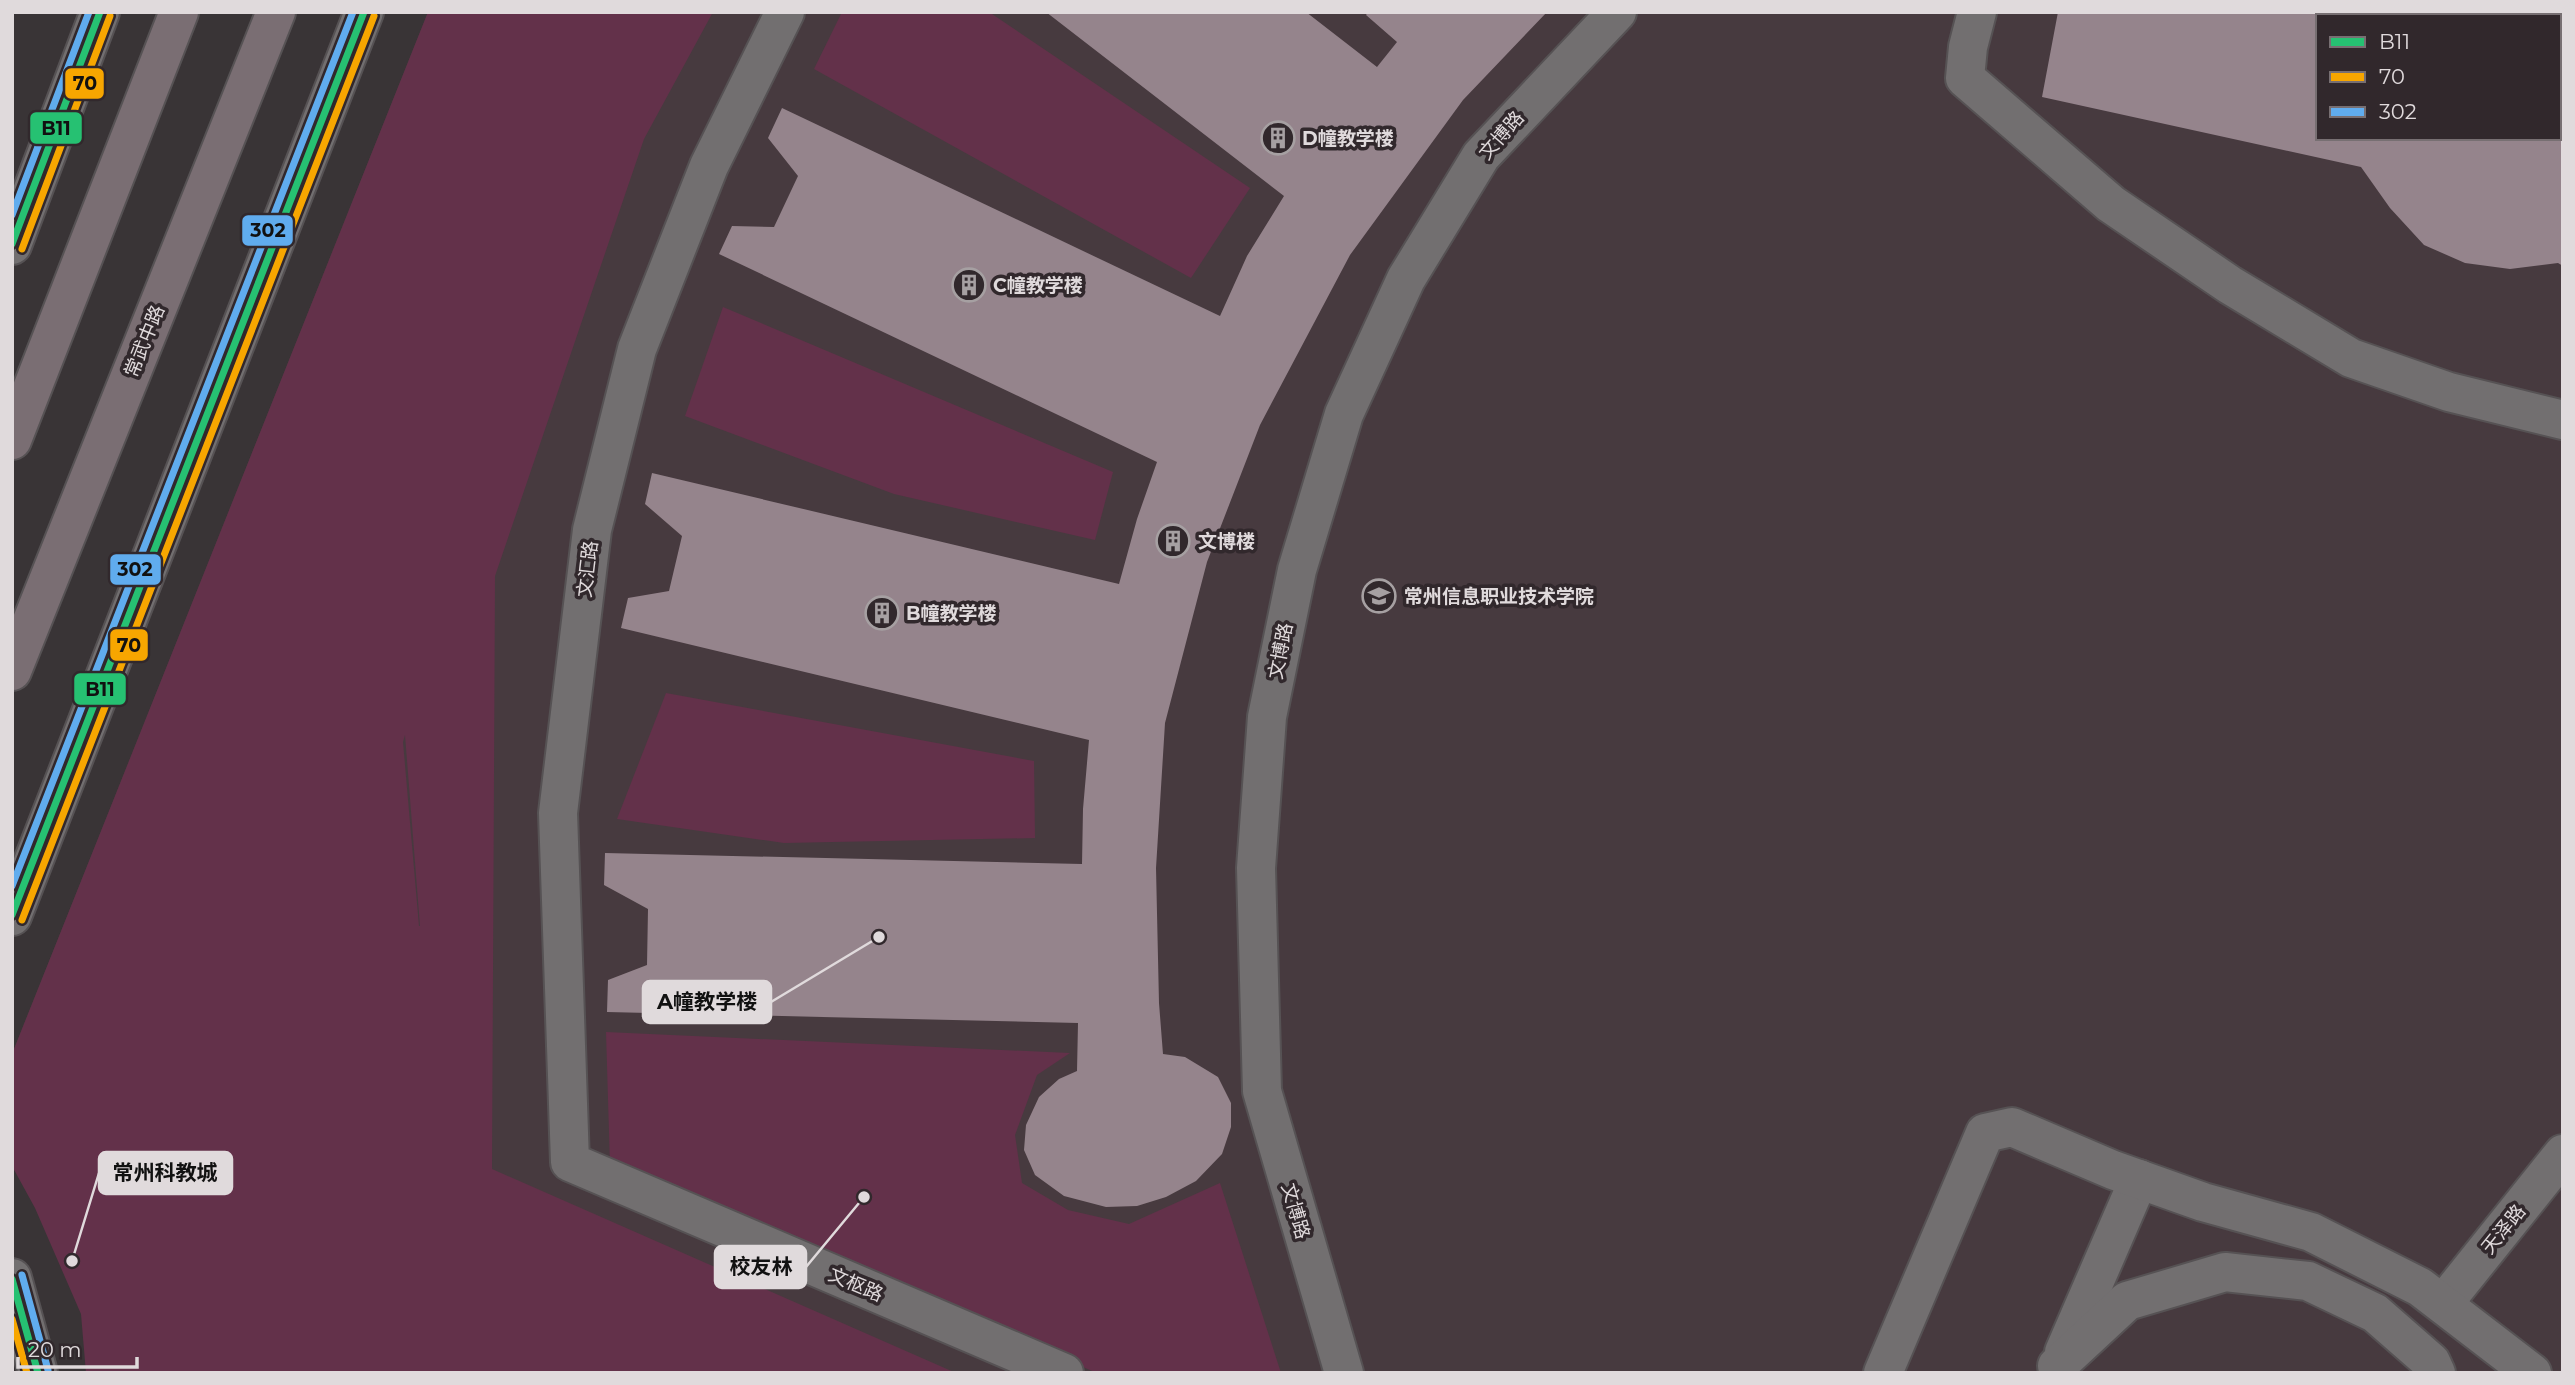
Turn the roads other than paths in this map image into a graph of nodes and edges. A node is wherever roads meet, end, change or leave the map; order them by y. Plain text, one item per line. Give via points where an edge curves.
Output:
1 (100, 12) edge
2 (179, 12) edge
3 (276, 12) edge
4 (364, 12) edge
5 (785, 12) edge
6 (1617, 12) edge
7 (1977, 12) edge
8 (12, 245) edge
9 (2563, 420) edge
10 (12, 440) edge
11 (12, 671) edge
12 (12, 916) edge
13 (2563, 1154) edge
14 (570, 1162) joint
15 (2138, 1179) junction
16 (12, 1278) edge
17 (2443, 1304) junction
18 (2056, 1369) edge
19 (38, 1373) edge
20 (1064, 1373) edge
21 (1344, 1373) edge
22 (1883, 1373) edge
23 (2436, 1373) edge
24 (2532, 1373) edge

1 - 8 street
2 - 10 main road
3 - 11 main road, 常武中路
4 - 12 street
5 - 14 street, 文汇路 via 709,166 637,349 592,530 558,813
6 - 21 street, 文博路 via 1481,156 1406,279 1344,414 1291,596 1267,717 1256,869 1262,1091
7 - 9 street via 1965,78 2111,204 2230,285 2351,358 2449,392
13 - 17 street, 天泽路
14 - 20 street, 文枢路
15 - 17 street via 2311,1232 2420,1287
15 - 18 street
15 - 22 street via 2012,1127 1985,1133
16 - 19 street
17 - 24 street
18 - 23 street via 2127,1301 2225,1272 2308,1281 2375,1312 2431,1362

